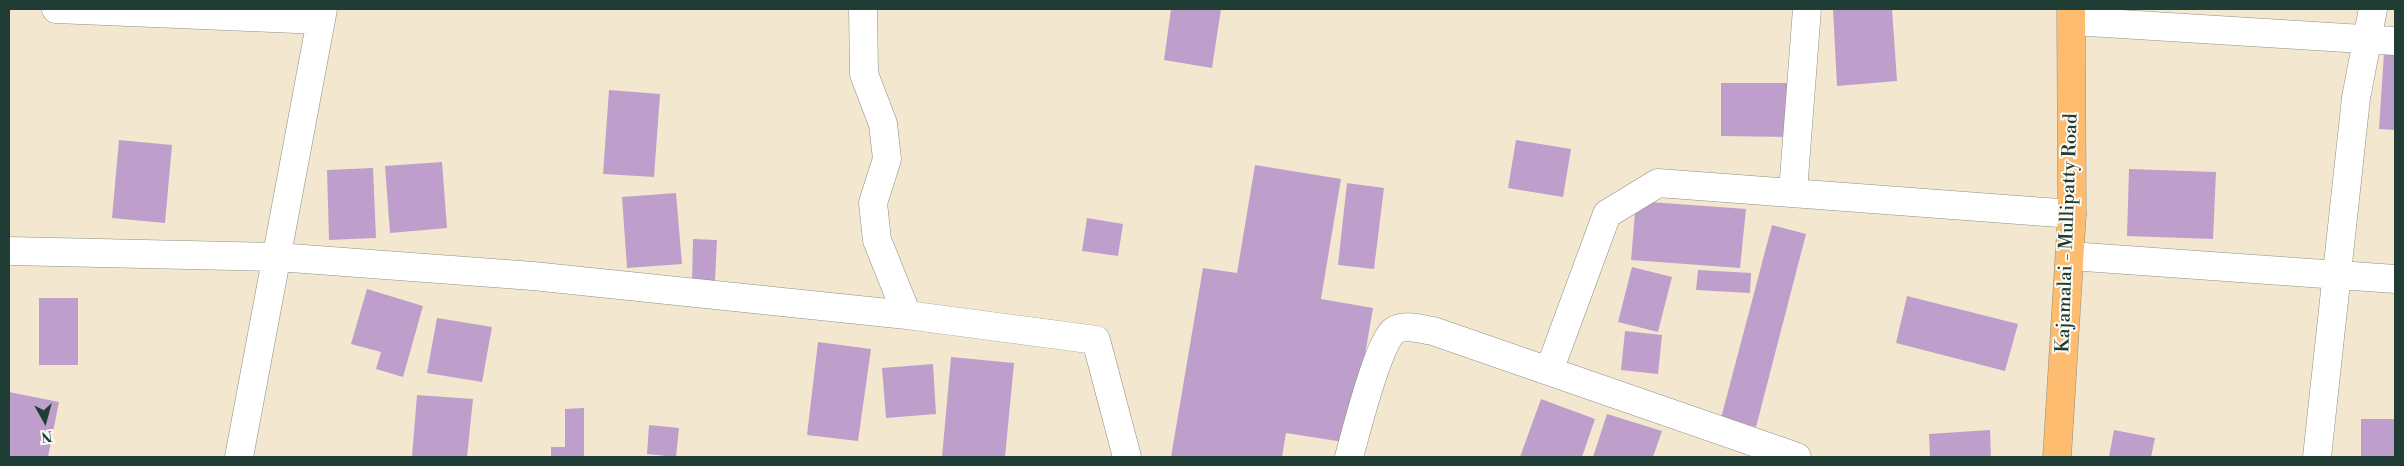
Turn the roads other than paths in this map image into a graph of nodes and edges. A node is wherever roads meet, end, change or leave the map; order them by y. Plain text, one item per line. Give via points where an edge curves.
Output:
1 (56, 9) edge
2 (863, 9) edge
3 (1807, 9) edge
4 (2373, 9) edge
5 (322, 15) edge
6 (2072, 15) edge
7 (2367, 38) junction
8 (2395, 41) edge
9 (1793, 191) junction
10 (2072, 214) junction
11 (9, 251) edge
12 (2070, 256) junction
13 (277, 257) junction
14 (2337, 275) junction
15 (2395, 279) edge
16 (907, 315) junction
17 (1549, 371) junction
18 (239, 457) edge
19 (1127, 457) edge
20 (1349, 457) edge
21 (1798, 457) edge
22 (2057, 457) edge
23 (2317, 457) edge

1 - 5 street
2 - 16 street via 864,74 883,124 887,159 873,203 877,240
3 - 9 street
4 - 7 street
5 - 13 street
6 - 7 street
6 - 10 main road, Kajamalai - Mullipatty Road
7 - 8 street
7 - 14 street via 2356,98
9 - 10 street
9 - 17 street via 1658,182 1607,214
10 - 12 main road, Kajamalai - Mullipatty Road
11 - 13 street
12 - 14 street
12 - 22 main road, Kajamalai - Mullipatty Road
13 - 16 street via 533,276
13 - 18 street
14 - 15 street
14 - 23 street
16 - 19 street via 1096,340
17 - 20 street via 1433,331 1406,326 1393,331 1382,347
17 - 21 street

